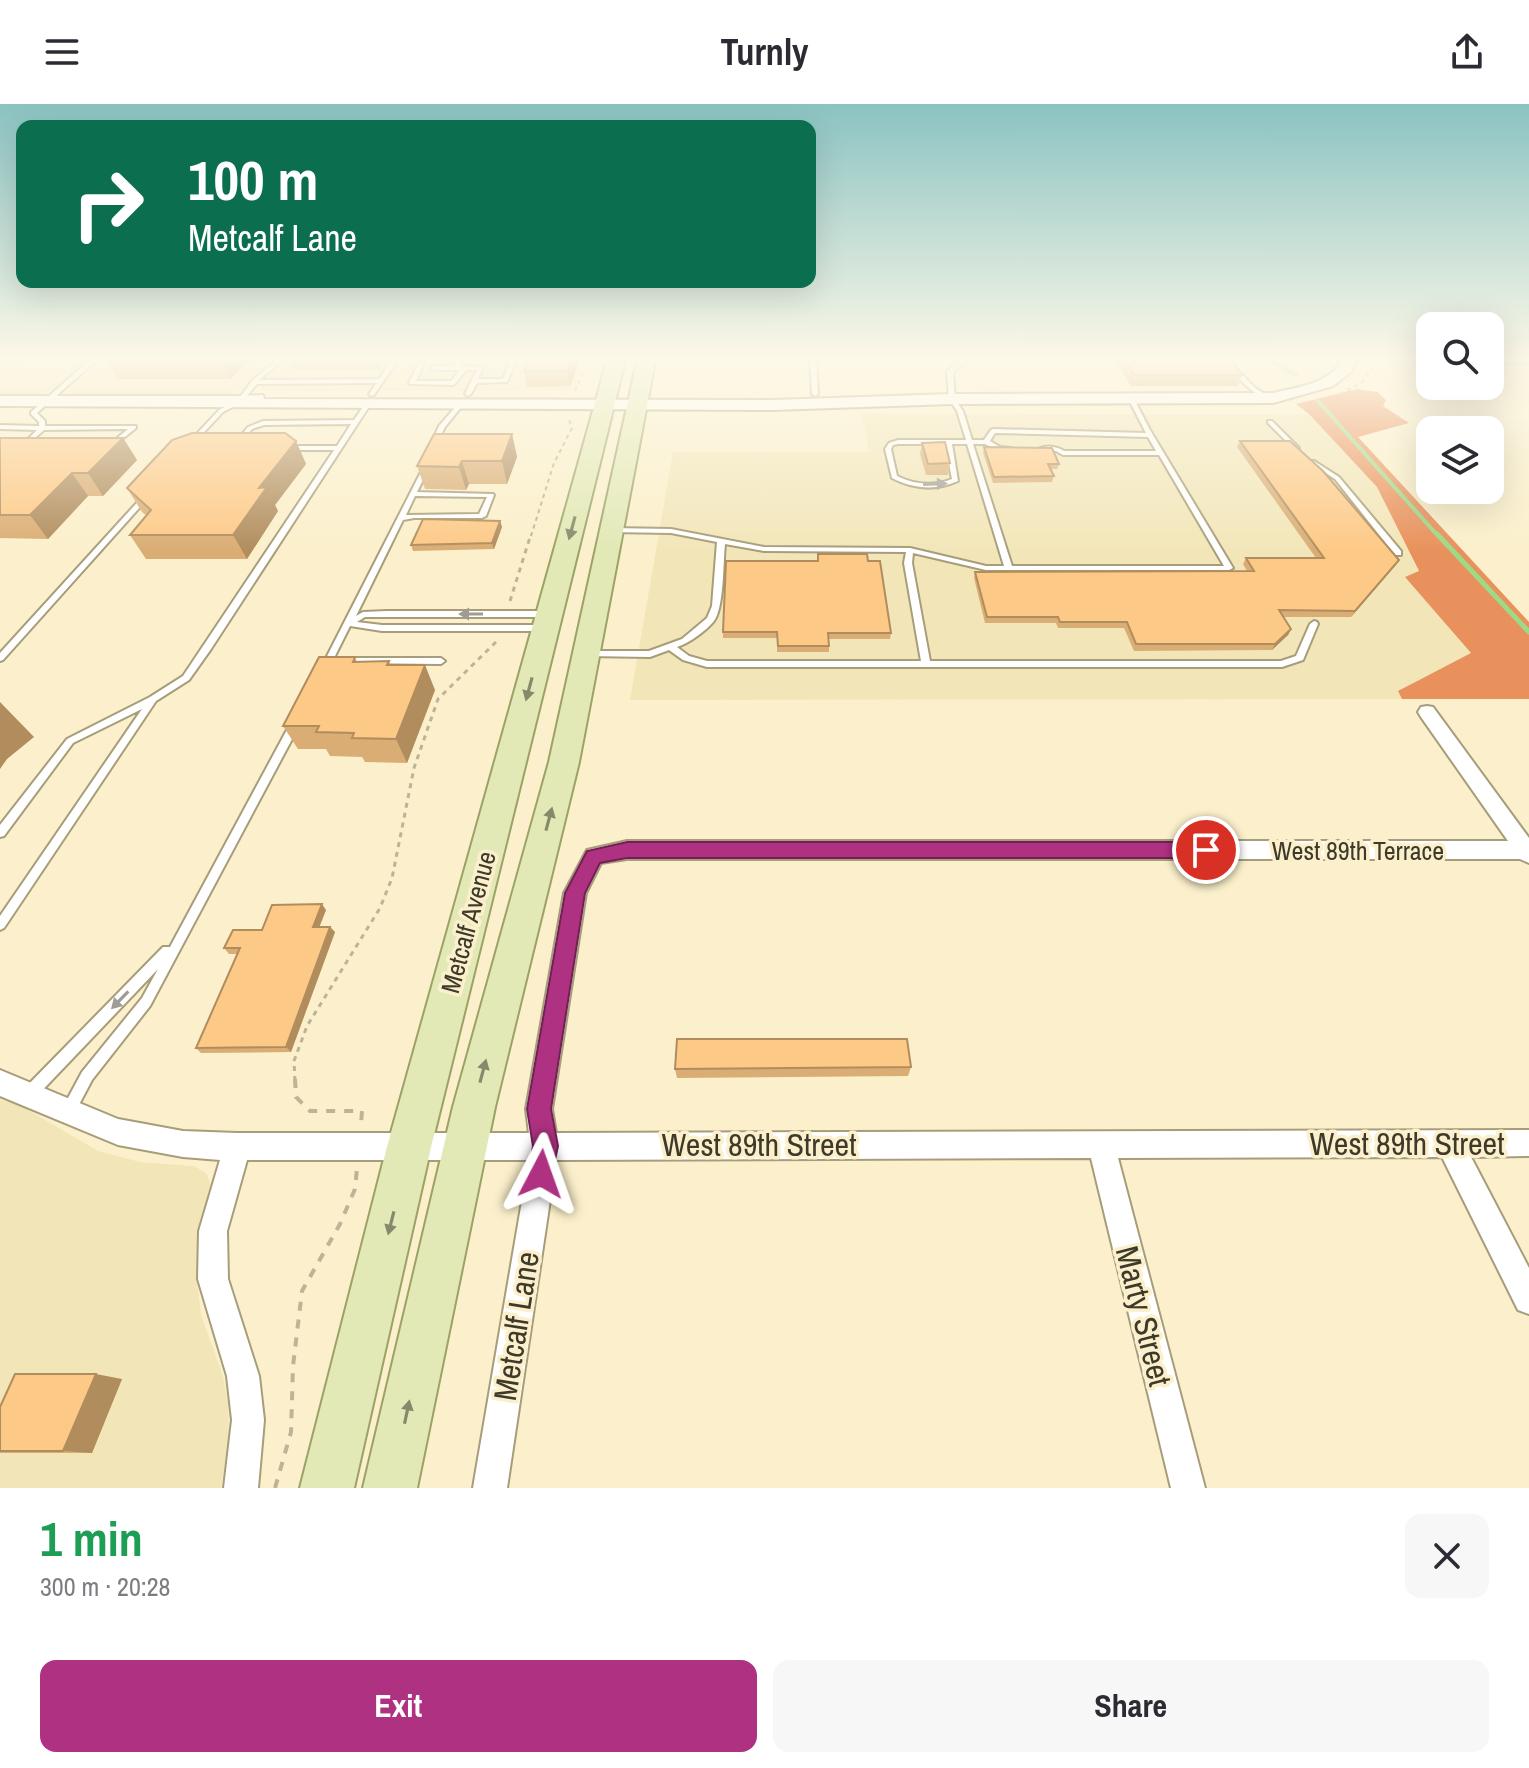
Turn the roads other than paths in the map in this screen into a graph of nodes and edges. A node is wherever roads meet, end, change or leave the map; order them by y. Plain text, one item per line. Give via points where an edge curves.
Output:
1 (42, 422) edge
2 (211, 422) edge
3 (354, 422) joint
4 (445, 422) edge
5 (600, 422) edge
6 (633, 422) edge
7 (963, 422) edge
8 (1142, 422) edge
9 (1270, 422) dead end
10 (0, 427) edge
11 (42, 428) junction
12 (1051, 434) junction
13 (1149, 435) junction
14 (29, 441) junction
15 (38, 441) edge
16 (948, 442) junction
17 (970, 442) junction
18 (986, 442) junction
19 (103, 444) edge
20 (26, 447) edge
21 (202, 448) edge
22 (247, 448) edge
23 (278, 448) edge
24 (339, 448) junction
25 (1014, 449) edge
26 (1028, 449) edge
27 (1057, 449) junction
28 (1160, 453) junction
29 (149, 493) edge
30 (413, 494) junction
31 (401, 518) junction
32 (610, 530) junction
33 (721, 542) junction
34 (910, 550) junction
35 (1398, 553) edge
36 (1009, 569) junction
37 (547, 621) junction
38 (348, 623) junction
39 (1314, 624) dead end
40 (671, 647) junction
41 (586, 654) junction
42 (0, 658) edge
43 (328, 661) junction
44 (441, 661) dead end
45 (926, 664) junction
46 (320, 678) edge
47 (153, 699) junction
48 (304, 710) edge
49 (1427, 712) dead end
50 (0, 833) edge
51 (662, 850) joint
52 (1528, 852) edge
53 (0, 925) edge
54 (174, 944) junction
55 (0, 1083) edge
56 (28, 1095) junction
57 (68, 1111) junction
58 (1101, 1143) junction
59 (1529, 1143) edge
60 (1450, 1144) junction
61 (465, 1146) junction
62 (545, 1146) junction
63 (237, 1147) junction
64 (409, 1147) junction
65 (1529, 1299) edge
66 (241, 1488) edge
67 (327, 1488) edge
68 (390, 1488) edge
69 (490, 1488) edge
70 (1188, 1488) edge

1 - 11 lane
2 - 21 lane via 187,448
3 - 22 lane via 263,423 250,428 232,448
3 - 24 lane
4 - 30 lane
5 -> 37 main road, Metcalf Avenue
6 - 32 main road, Metcalf Avenue
7 - 17 lane
8 - 13 lane
9 - 35 lane via 1337,478
10 - 11 lane
11 - 14 lane
11 - 19 lane via 134,427 116,444
12 - 13 lane
12 - 18 lane via 993,431
12 - 27 lane
13 - 28 lane
14 - 15 lane
14 - 20 lane
16 -> 16 lane via 891,444 894,477 947,484 957,477
16 - 17 lane
17 - 18 lane
17 - 36 lane
18 - 25 lane
23 - 24 lane
24 - 47 lane via 186,678
26 - 27 lane
27 - 28 lane
28 - 36 lane via 1229,568
29 - 42 lane
30 - 31 lane
30 - 31 lane via 491,495 482,516
31 - 38 lane
32 - 33 lane via 671,531
32 - 41 main road, Metcalf Avenue
33 - 34 lane via 764,549
33 - 40 lane via 711,619
34 - 36 lane
34 - 45 lane
37 - 38 lane via 503,628
37 -> 38 lane via 506,614 387,614 363,615
37 -> 64 main road, Metcalf Avenue
38 - 43 lane
39 - 45 lane via 1300,658 1282,664
40 - 41 lane via 650,654
40 - 45 lane via 707,664
61 -> 41 main road, Metcalf Avenue via 564,762
43 - 44 lane
43 - 46 lane
47 - 50 lane via 70,741
47 - 53 lane
48 - 54 lane
49 - 52 street
51 - 52 street, West 89th Terrace
51 - 62 street, Metcalf Lane via 594,856 575,893 539,1109
54 -> 56 lane
54 - 57 lane via 146,1002 87,1076
55 - 56 street, West 89th Street
56 - 57 street, West 89th Street
57 - 63 street, West 89th Street via 118,1132
58 - 60 street, West 89th Street
58 - 62 street, West 89th Street
58 - 70 street, Marty Street
59 - 60 street, West 89th Street
60 - 65 street
61 - 62 street, West 89th Street
61 - 64 street, West 89th Street
68 -> 61 main road, Metcalf Avenue
62 - 69 street, Metcalf Lane
63 - 64 street, West 89th Street
63 - 66 street via 213,1231 213,1279 243,1376 248,1420
64 -> 67 main road, Metcalf Avenue

